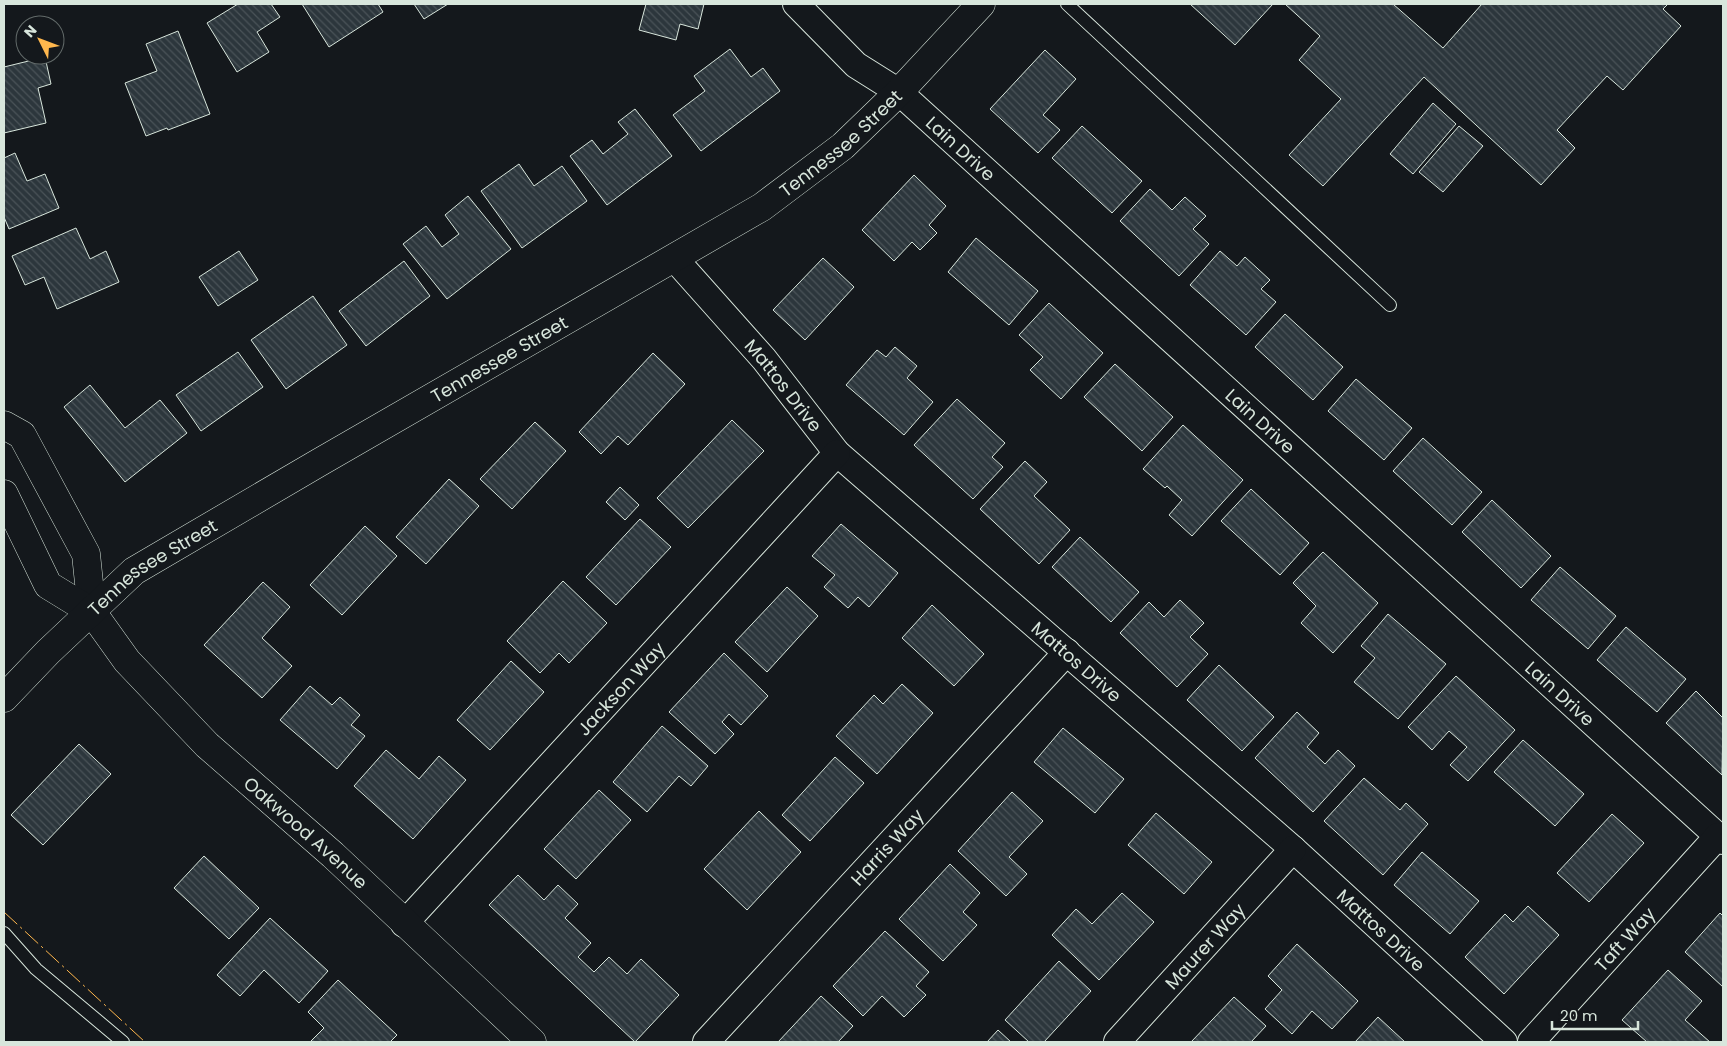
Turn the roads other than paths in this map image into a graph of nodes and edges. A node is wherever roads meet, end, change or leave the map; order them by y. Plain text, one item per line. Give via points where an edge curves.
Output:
1 (796, 4) edge
2 (981, 4) edge
3 (1067, 4) edge
4 (900, 92) junction
5 (674, 258) junction
6 (1390, 305) dead end
7 (4, 425) edge
8 (837, 453) junction
9 (4, 494) edge
10 (92, 612) junction
11 (1066, 652) junction
12 (4, 698) edge
13 (1721, 839) edge
14 (1292, 849) junction
15 (404, 924) junction
16 (4, 933) edge
17 (123, 1042) edge
18 (532, 1042) edge
19 (706, 1042) edge
20 (1117, 1042) edge
21 (1504, 1042) edge
22 (1531, 1042) edge

1 - 4 street, Lain Drive via 856,65
2 - 4 main road, Tennessee Street
3 - 6 lane
4 - 5 main road, Tennessee Street via 843,146 762,207
4 - 13 street, Lain Drive
5 - 8 street, Mattos Drive via 764,359
5 - 10 main road, Tennessee Street via 134,571
7 - 10 main road, Oakwood Avenue via 22,435 86,554
8 - 11 street, Mattos Drive
8 - 15 street, Jackson Way
9 - 10 main road, Oakwood Avenue via 48,585
10 - 12 main road, Tennessee Street
10 - 15 main road, Oakwood Avenue via 127,661 207,745 333,856
11 - 14 street, Mattos Drive
11 - 19 street, Harris Way
13 - 22 street, Taft Way
14 - 20 street, Maurer Way
14 - 21 street, Mattos Drive
15 - 18 main road, Oakwood Avenue
16 - 17 lane via 36,969

